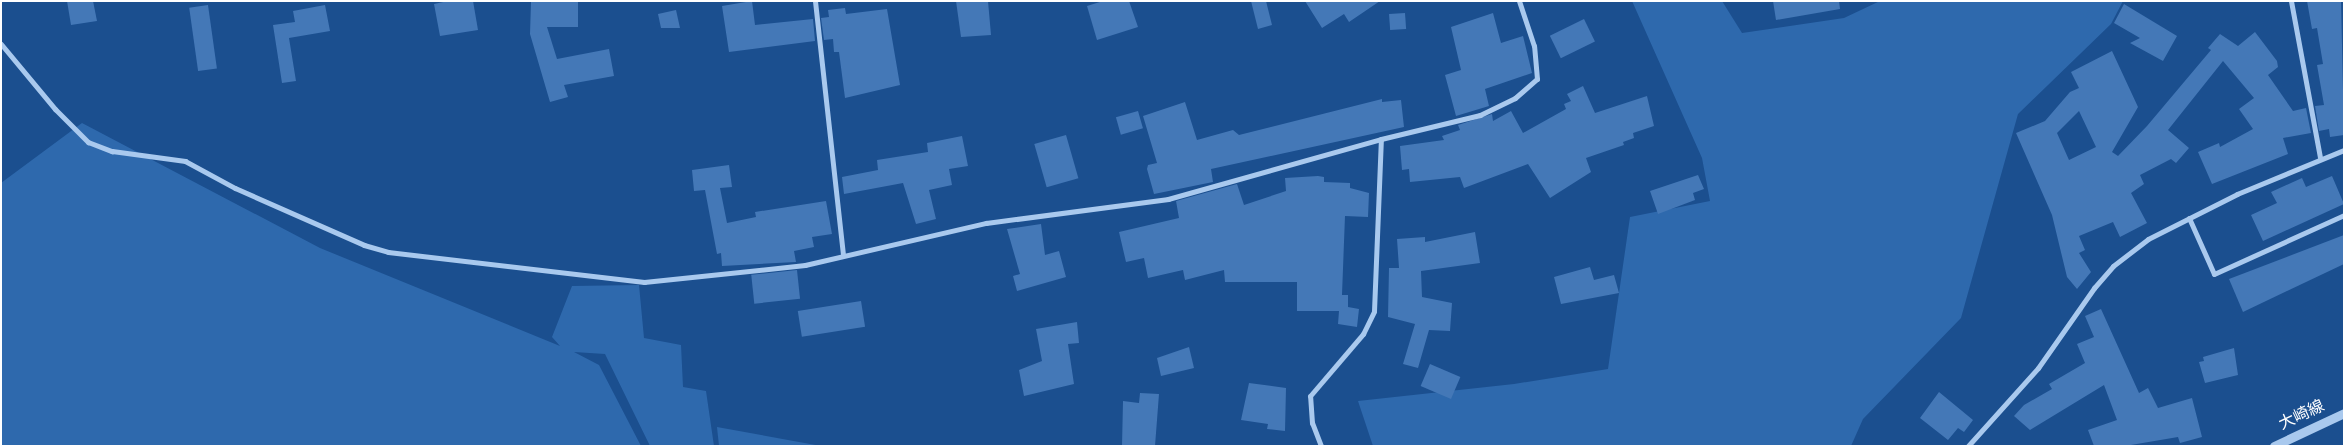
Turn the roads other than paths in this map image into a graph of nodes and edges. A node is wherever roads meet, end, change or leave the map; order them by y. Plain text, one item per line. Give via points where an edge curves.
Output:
1 (815, 1) edge
2 (1519, 1) edge
3 (2292, 1) edge
4 (1, 44) edge
5 (1381, 139) junction
6 (2344, 150) edge
7 (2320, 158) junction
8 (2344, 215) edge
9 (2189, 218) junction
10 (842, 254) junction
11 (2344, 413) edge
12 (1321, 446) edge
13 (1968, 446) edge
14 (2274, 446) edge

1 - 10 street via 831,118
2 - 5 street via 1534,46 1537,79 1515,98 1480,115
3 - 7 street
4 - 10 street via 55,109 88,142 112,151 185,161 243,192 364,245 388,252 644,282 805,265
5 - 10 street via 1168,200 986,223
5 - 12 street via 1374,311 1363,334 1310,396 1312,423
6 - 7 street
7 - 9 street
8 - 9 street via 2214,274
9 - 13 street via 2148,239 2113,266 2038,368
11 - 14 street, 大崎線

